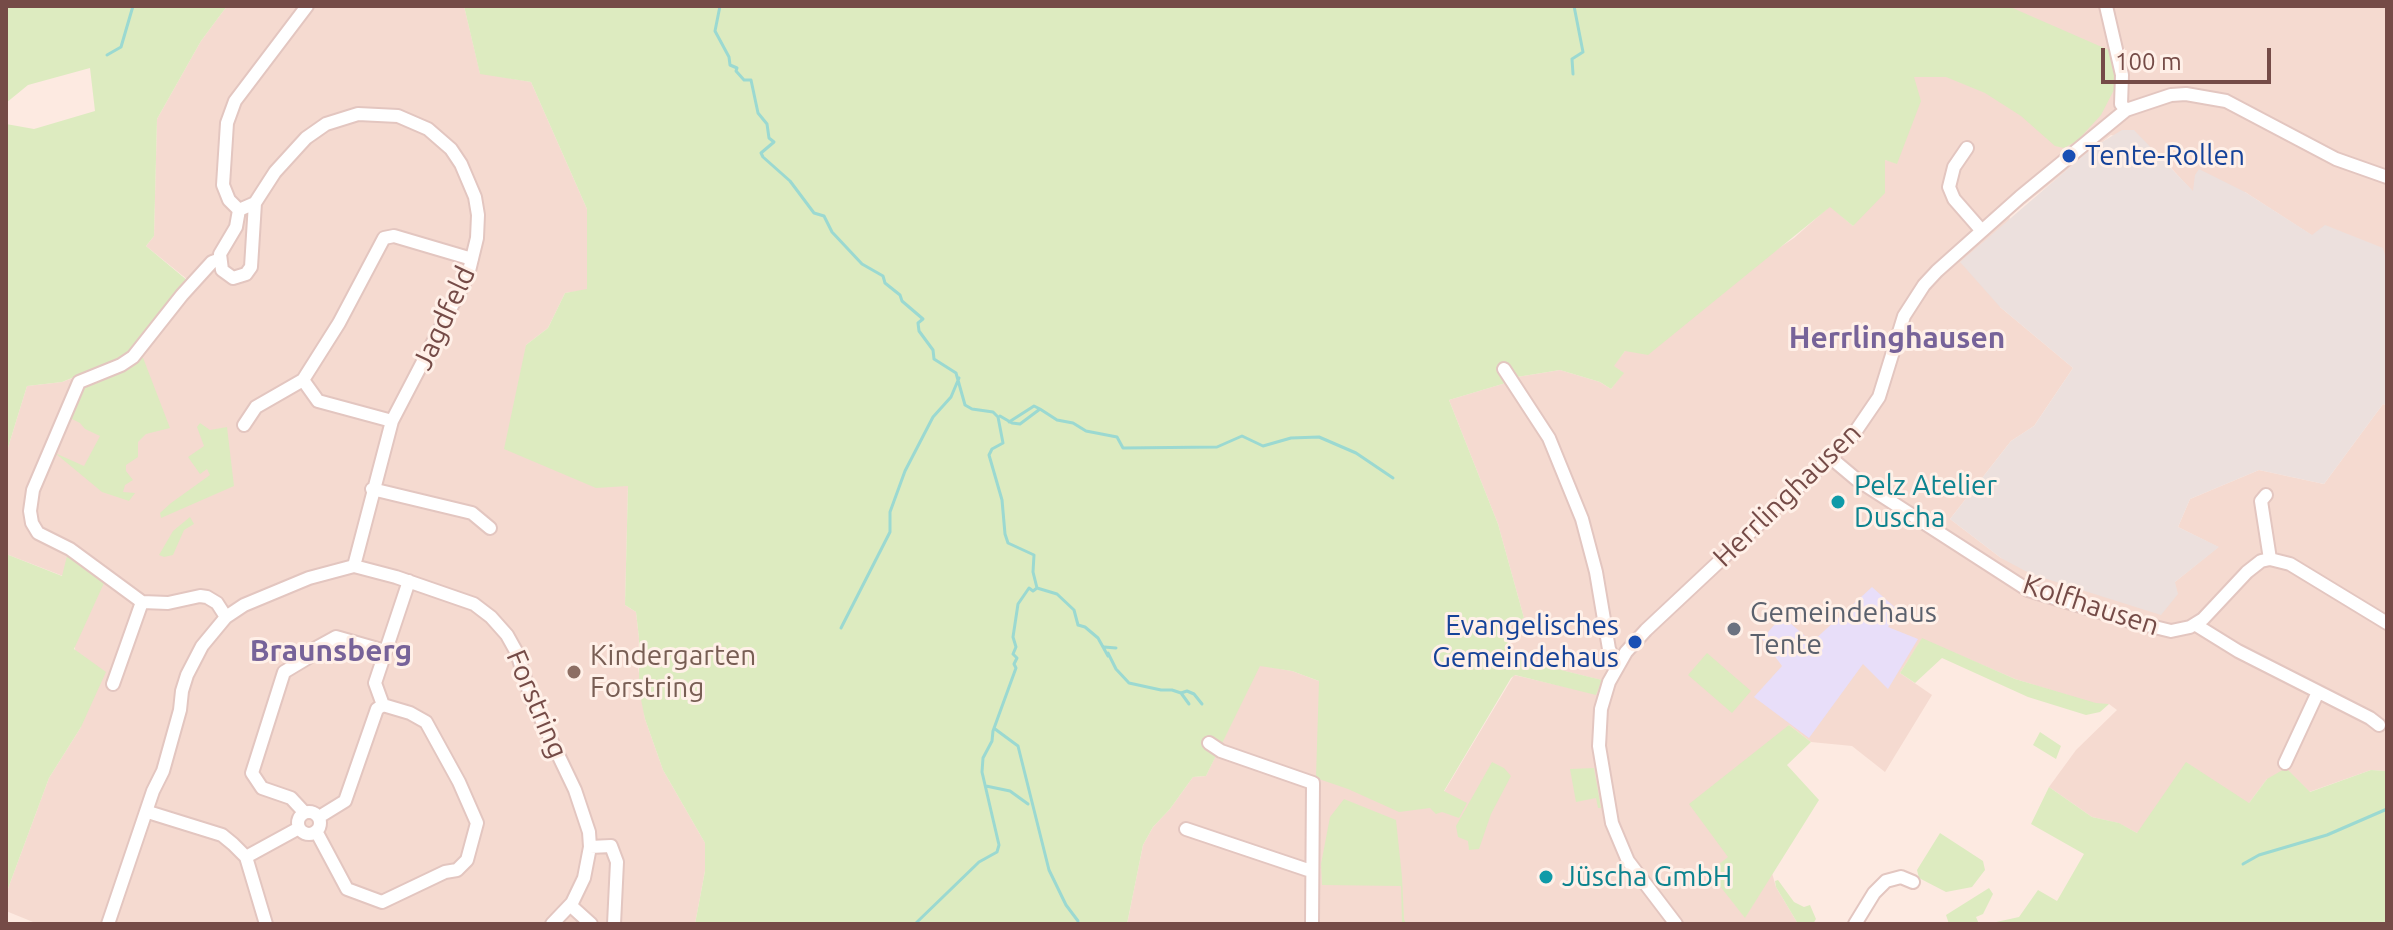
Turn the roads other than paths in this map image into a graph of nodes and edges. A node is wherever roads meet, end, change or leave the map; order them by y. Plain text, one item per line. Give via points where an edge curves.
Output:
1 (307, 6) edge
2 (2106, 6) edge
3 (2126, 110) junction
4 (1967, 148) dead end
5 (2387, 177) edge
6 (255, 203) junction
7 (239, 210) junction
8 (1982, 231) junction
9 (220, 259) junction
10 (472, 259) junction
11 (1504, 369) dead end
12 (303, 380) junction
13 (392, 421) junction
14 (244, 425) dead end
15 (1831, 458) junction
16 (372, 489) junction
17 (2266, 495) dead end
18 (490, 528) dead end
19 (2270, 559) junction
20 (354, 566) junction
21 (409, 581) junction
22 (142, 602) junction
23 (226, 617) junction
24 (2387, 623) edge
25 (2196, 625) junction
26 (385, 651) junction
27 (1617, 665) junction
28 (113, 684) dead end
29 (2318, 692) junction
30 (383, 705) junction
31 (2379, 725) dead end
32 (1209, 743) dead end
33 (2285, 763) dead end
34 (148, 812) junction
35 (304, 812) junction
36 (319, 817) junction
37 (299, 828) junction
38 (1186, 829) dead end
39 (316, 831) junction
40 (590, 847) junction
41 (246, 857) junction
42 (1311, 871) junction
43 (1913, 882) dead end
44 (570, 905) junction
45 (108, 924) edge
46 (266, 924) edge
47 (552, 924) edge
48 (591, 924) edge
49 (614, 924) edge
50 (1312, 924) edge
51 (1676, 924) edge
52 (1855, 924) edge

1 - 7 street via 235,101 227,123 223,185
2 - 3 street
3 - 5 street, Herrlinghausen via 2171,95 2221,99 2336,159
3 - 8 street, Herrlinghausen
4 - 8 street via 1949,187
6 - 7 street
6 - 9 street via 249,271 229,277
6 - 10 street, Jagdfeld via 285,159 317,129 358,114 398,116 440,138 461,164 478,215
7 - 9 street
8 - 15 street, Herrlinghausen via 1914,298 1876,402
9 - 22 street via 182,295 133,357 79,382 31,498 38,533 70,549
10 - 12 street via 394,236 384,238
10 - 13 street, Jagdfeld via 452,310
11 - 27 street via 1549,438 1582,519 1609,649
12 - 13 street via 318,401
12 - 14 street via 256,407
13 - 16 street, Jagdfeld
15 - 25 street, Kolfhausen via 2028,590 2163,630
15 - 27 street, Herrlinghausen via 1646,630
16 - 18 street via 472,513
16 - 20 street, Jagdfeld
17 - 19 street via 2261,501
19 - 24 street via 2290,564
19 - 25 street, Kolfhausen via 2247,572
20 - 21 street, Forstring
20 - 23 street, Forstring via 284,587
21 - 26 street
21 - 40 street, Forstring via 474,604 507,635 584,814
22 - 23 street via 207,597
22 - 28 street
23 - 34 street via 187,675
25 - 29 street, Kolfhausen
26 - 30 street via 375,683
26 - 35 street via 336,637 284,672 252,773 262,788 291,798
27 - 51 street, Herrlinghausen via 1604,693 1600,720 1609,813 1628,861
29 - 31 street, Kolfhausen
29 - 33 street
30 - 36 street via 377,709 345,801
30 - 39 street via 426,722 459,782 477,823 467,860 457,870 382,902 347,889
32 - 42 street via 1313,783
34 - 41 street via 222,835
34 - 45 street
35 - 36 street
35 - 37 street
36 - 39 street
37 - 39 street via 307,834
37 - 41 street
38 - 42 street
40 - 44 street, Forstring via 584,878
40 - 49 street via 611,846 617,862
41 - 46 street
42 - 50 street
43 - 52 street via 1901,877 1886,881
44 - 47 street, Forstring
44 - 48 street

